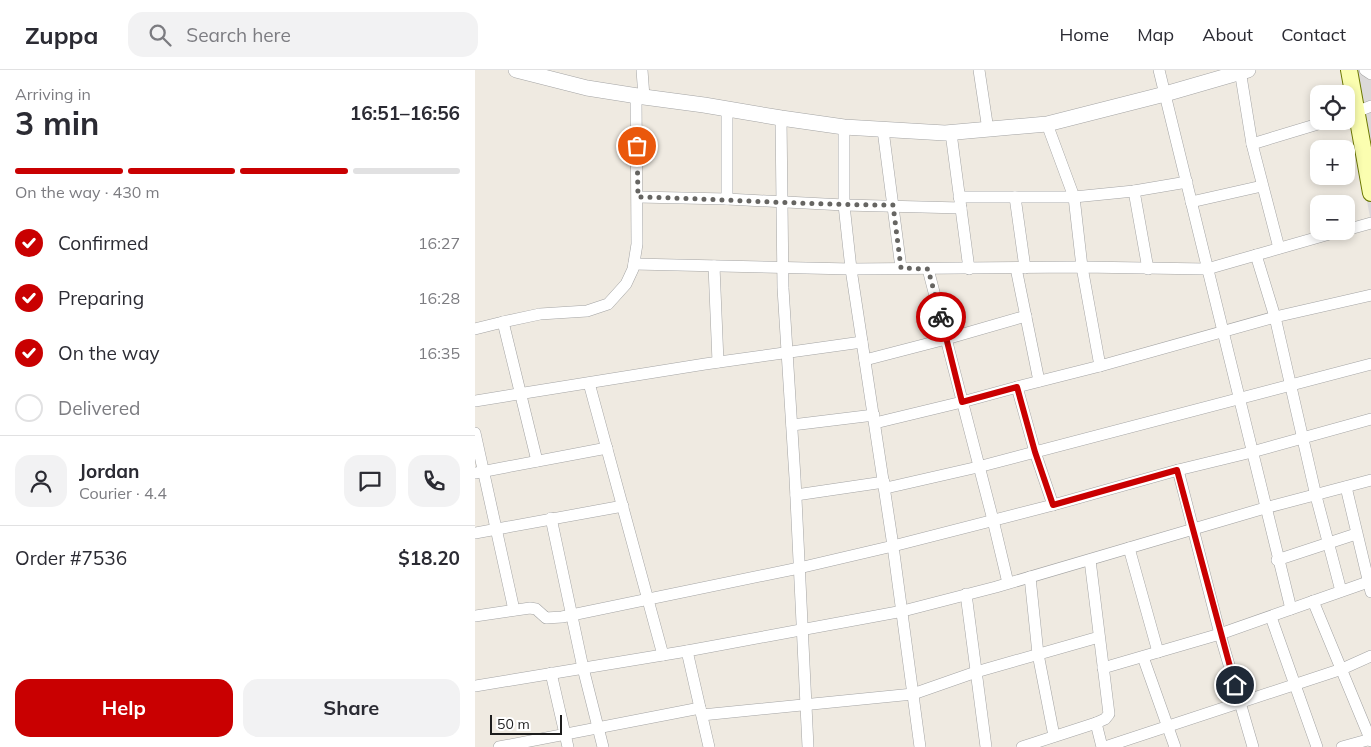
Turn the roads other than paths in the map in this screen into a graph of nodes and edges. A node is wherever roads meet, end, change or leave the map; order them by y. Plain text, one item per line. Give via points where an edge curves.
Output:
1 (516, 70) edge
2 (642, 70) edge
3 (979, 70) edge
4 (1159, 70) edge
5 (1349, 70) edge
6 (1365, 70) edge
7 (1243, 71) edge
8 (1371, 74) edge
9 (1350, 85) edge
10 (1165, 94) junction
11 (640, 97) junction
12 (1371, 106) edge
13 (727, 109) junction
14 (1355, 112) edge
15 (781, 118) junction
16 (1355, 122) edge
17 (1047, 124) junction
18 (1310, 126) edge
19 (844, 127) junction
20 (883, 130) junction
21 (988, 130) junction
22 (951, 133) junction
23 (1252, 144) junction
24 (1367, 148) edge
25 (1187, 182) junction
26 (1262, 186) junction
27 (1134, 190) junction
28 (1371, 193) edge
29 (1074, 196) junction
30 (638, 197) junction
31 (1015, 197) junction
32 (727, 199) junction
33 (782, 202) junction
34 (1191, 202) junction
35 (960, 203) junction
36 (844, 205) junction
37 (893, 205) junction
38 (1371, 223) edge
39 (1355, 227) edge
40 (1310, 239) edge
41 (1279, 248) junction
42 (1256, 255) junction
43 (634, 264) junction
44 (714, 266) junction
45 (783, 267) junction
46 (901, 268) junction
47 (969, 268) junction
48 (1020, 268) junction
49 (1082, 268) junction
50 (851, 269) junction
51 (928, 269) junction
52 (1148, 269) junction
53 (1207, 269) junction
54 (1371, 294) edge
55 (1026, 316) junction
56 (1275, 317) junction
57 (503, 322) junction
58 (475, 329) edge
59 (1223, 333) junction
60 (946, 339) junction
61 (862, 342) junction
62 (787, 352) junction
63 (865, 360) junction
64 (718, 362) junction
65 (1371, 364) edge
66 (1100, 366) junction
67 (1039, 381) junction
68 (589, 382) junction
69 (1290, 384) junction
70 (1017, 387) junction
71 (520, 394) junction
72 (1240, 398) junction
73 (475, 401) edge
74 (962, 402) junction
75 (875, 419) junction
76 (1371, 419) edge
77 (792, 426) junction
78 (475, 433) edge
79 (1302, 438) junction
80 (607, 448) junction
81 (1035, 452) junction
82 (1252, 452) junction
83 (537, 461) junction
84 (978, 467) junction
85 (1177, 470) junction
86 (479, 472) edge
87 (1371, 480) edge
88 (885, 485) junction
89 (1345, 487) junction
90 (796, 495) junction
91 (1316, 496) junction
92 (1053, 505) junction
93 (623, 506) junction
94 (1265, 508) junction
95 (551, 518) junction
96 (993, 520) junction
97 (496, 528) junction
98 (1193, 530) junction
99 (475, 533) edge
100 (1356, 534) junction
101 (1329, 543) junction
102 (893, 546) junction
103 (1129, 548) junction
104 (1090, 560) junction
105 (1277, 560) junction
106 (799, 568) junction
107 (1030, 577) junction
108 (1008, 583) junction
109 (1369, 587) edge
110 (1341, 591) junction
111 (966, 594) junction
112 (649, 599) junction
113 (1313, 601) junction
114 (1291, 609) junction
115 (514, 610) junction
116 (903, 611) junction
117 (572, 615) junction
118 (475, 616) edge
119 (1271, 617) junction
120 (801, 630) junction
121 (1220, 634) junction
122 (1099, 637) junction
123 (687, 651) junction
124 (1158, 652) junction
125 (1038, 654) junction
126 (663, 655) junction
127 (1371, 656) edge
128 (1143, 657) junction
129 (583, 668) junction
130 (1103, 668) junction
131 (1342, 669) junction
132 (976, 672) junction
133 (551, 674) junction
134 (1295, 684) junction
135 (475, 686) edge
136 (913, 694) junction
137 (1240, 703) junction
138 (806, 704) junction
139 (701, 711) junction
140 (1096, 723) junction
141 (1167, 726) junction
142 (598, 727) junction
143 (565, 733) junction
144 (1054, 736) junction
145 (1371, 740) edge
146 (499, 747) edge
147 (568, 747) edge
148 (603, 747) edge
149 (709, 747) edge
150 (808, 747) edge
151 (921, 747) edge
152 (986, 747) edge
153 (1022, 747) edge
154 (1103, 747) edge
155 (1175, 747) edge
156 (1253, 747) edge
157 (1317, 747) edge
158 (1342, 747) edge

1 - 11 street
2 - 11 street
3 - 21 street
4 - 10 street
5 - 9 main road
6 - 8 street
7 - 10 street
7 - 23 street
10 - 17 street
10 - 25 street
11 - 13 street
11 - 30 street
12 - 14 street
13 - 15 street
13 - 32 street
15 - 19 street
15 - 33 street
16 - 24 main road
17 - 21 street
17 - 29 street
18 - 23 street
19 - 20 street
19 - 36 street
20 - 22 street
20 - 37 street
21 - 22 street
22 - 35 street
23 - 26 street
24 - 28 main road
25 - 27 street
25 - 34 street
26 - 34 street
26 - 41 street
27 - 29 street
27 - 52 street
29 - 31 street
29 - 49 street
30 - 32 street
30 - 43 street
31 - 35 street
31 - 48 street
32 - 33 street
33 - 36 street
33 - 45 street
34 - 53 street
35 - 37 street
35 - 47 street
36 - 37 street
36 - 50 street
37 - 46 street
38 - 39 street
40 - 41 street
41 - 42 street
42 - 53 street
42 - 56 street
43 - 44 street
43 - 57 street via 622,289 603,306
44 - 45 street
44 - 64 street
45 - 50 street
45 - 62 street
46 - 50 street
46 - 51 street
47 - 48 street
47 - 51 street
48 - 49 street
48 - 55 street
49 - 52 street
49 - 66 street
50 - 61 street
51 - 60 street
52 - 53 street
53 - 59 street
54 - 56 street
55 - 60 street
55 - 67 street
56 - 59 street
56 - 69 street
57 - 58 street
57 - 71 street
59 - 66 street
59 - 72 street
60 - 63 street
60 - 74 street
61 - 62 street
61 - 63 street
62 - 64 street
62 - 77 street
63 - 75 street
64 - 68 street
65 - 69 street
66 - 67 street
67 - 70 street
68 - 71 street
68 - 80 street
69 - 72 street
69 - 79 street
70 - 74 street
70 - 81 street
71 - 73 street
71 - 83 street
72 - 81 street
72 - 82 street
74 - 75 street
74 - 84 street
75 - 77 street
75 - 88 street
76 - 79 street
77 - 90 street
78 - 86 street
79 - 82 street
79 - 91 street
80 - 83 street
80 - 93 street
81 - 84 street
81 - 92 street
82 - 85 street
82 - 94 street
83 - 86 street
84 - 88 street
84 - 96 street
85 - 92 street
85 - 98 street
86 - 97 street
87 - 89 street
88 - 90 street
88 - 102 street
89 - 91 street
89 - 100 street
90 - 106 street
91 - 94 street
91 - 101 street
92 - 96 street
93 - 95 street
93 - 112 street
94 - 98 street
94 - 105 street
95 - 97 street
95 - 117 street
96 - 102 street
96 - 108 street
97 - 99 street
97 - 115 street
98 - 103 street
98 - 121 street
100 - 101 street
100 - 109 street
101 - 105 street
101 - 110 street
102 - 106 street
102 - 116 street
103 - 104 street
103 - 124 street
104 - 107 street
104 - 122 street
105 - 114 street
106 - 112 street
106 - 120 street
107 - 108 street
107 - 125 street
108 - 111 street
109 - 110 street
110 - 113 street
111 - 116 street
111 - 132 street
112 - 117 street
112 - 126 street
113 - 114 street
113 - 131 street
114 - 119 street
115 - 117 street via 533,608 544,617 551,618
115 - 118 street
116 - 120 street
116 - 136 street
117 - 129 street
119 - 121 street
119 - 134 street
120 - 123 street
120 - 138 street
121 - 124 street
121 - 137 street
122 - 125 street
122 - 130 street
123 - 126 street
123 - 139 street
124 - 128 street
125 - 132 street
125 - 144 street
126 - 129 street
127 - 131 street
128 - 130 street
128 - 141 street
129 - 133 street
129 - 142 street
130 - 140 street via 1109,714 1105,720
131 - 134 street
131 - 145 street
132 - 136 street
132 - 152 street
133 - 135 street
133 - 143 street
134 - 137 street
134 - 157 street
136 - 138 street
136 - 151 street
137 - 141 street
137 - 156 street
138 - 139 street
138 - 150 street
139 - 142 street
139 - 149 street
140 - 144 street
140 - 154 street
141 - 154 street
141 - 155 street
142 - 143 street
142 - 148 street
143 - 146 street
143 - 147 street
144 - 153 street
145 - 158 street

